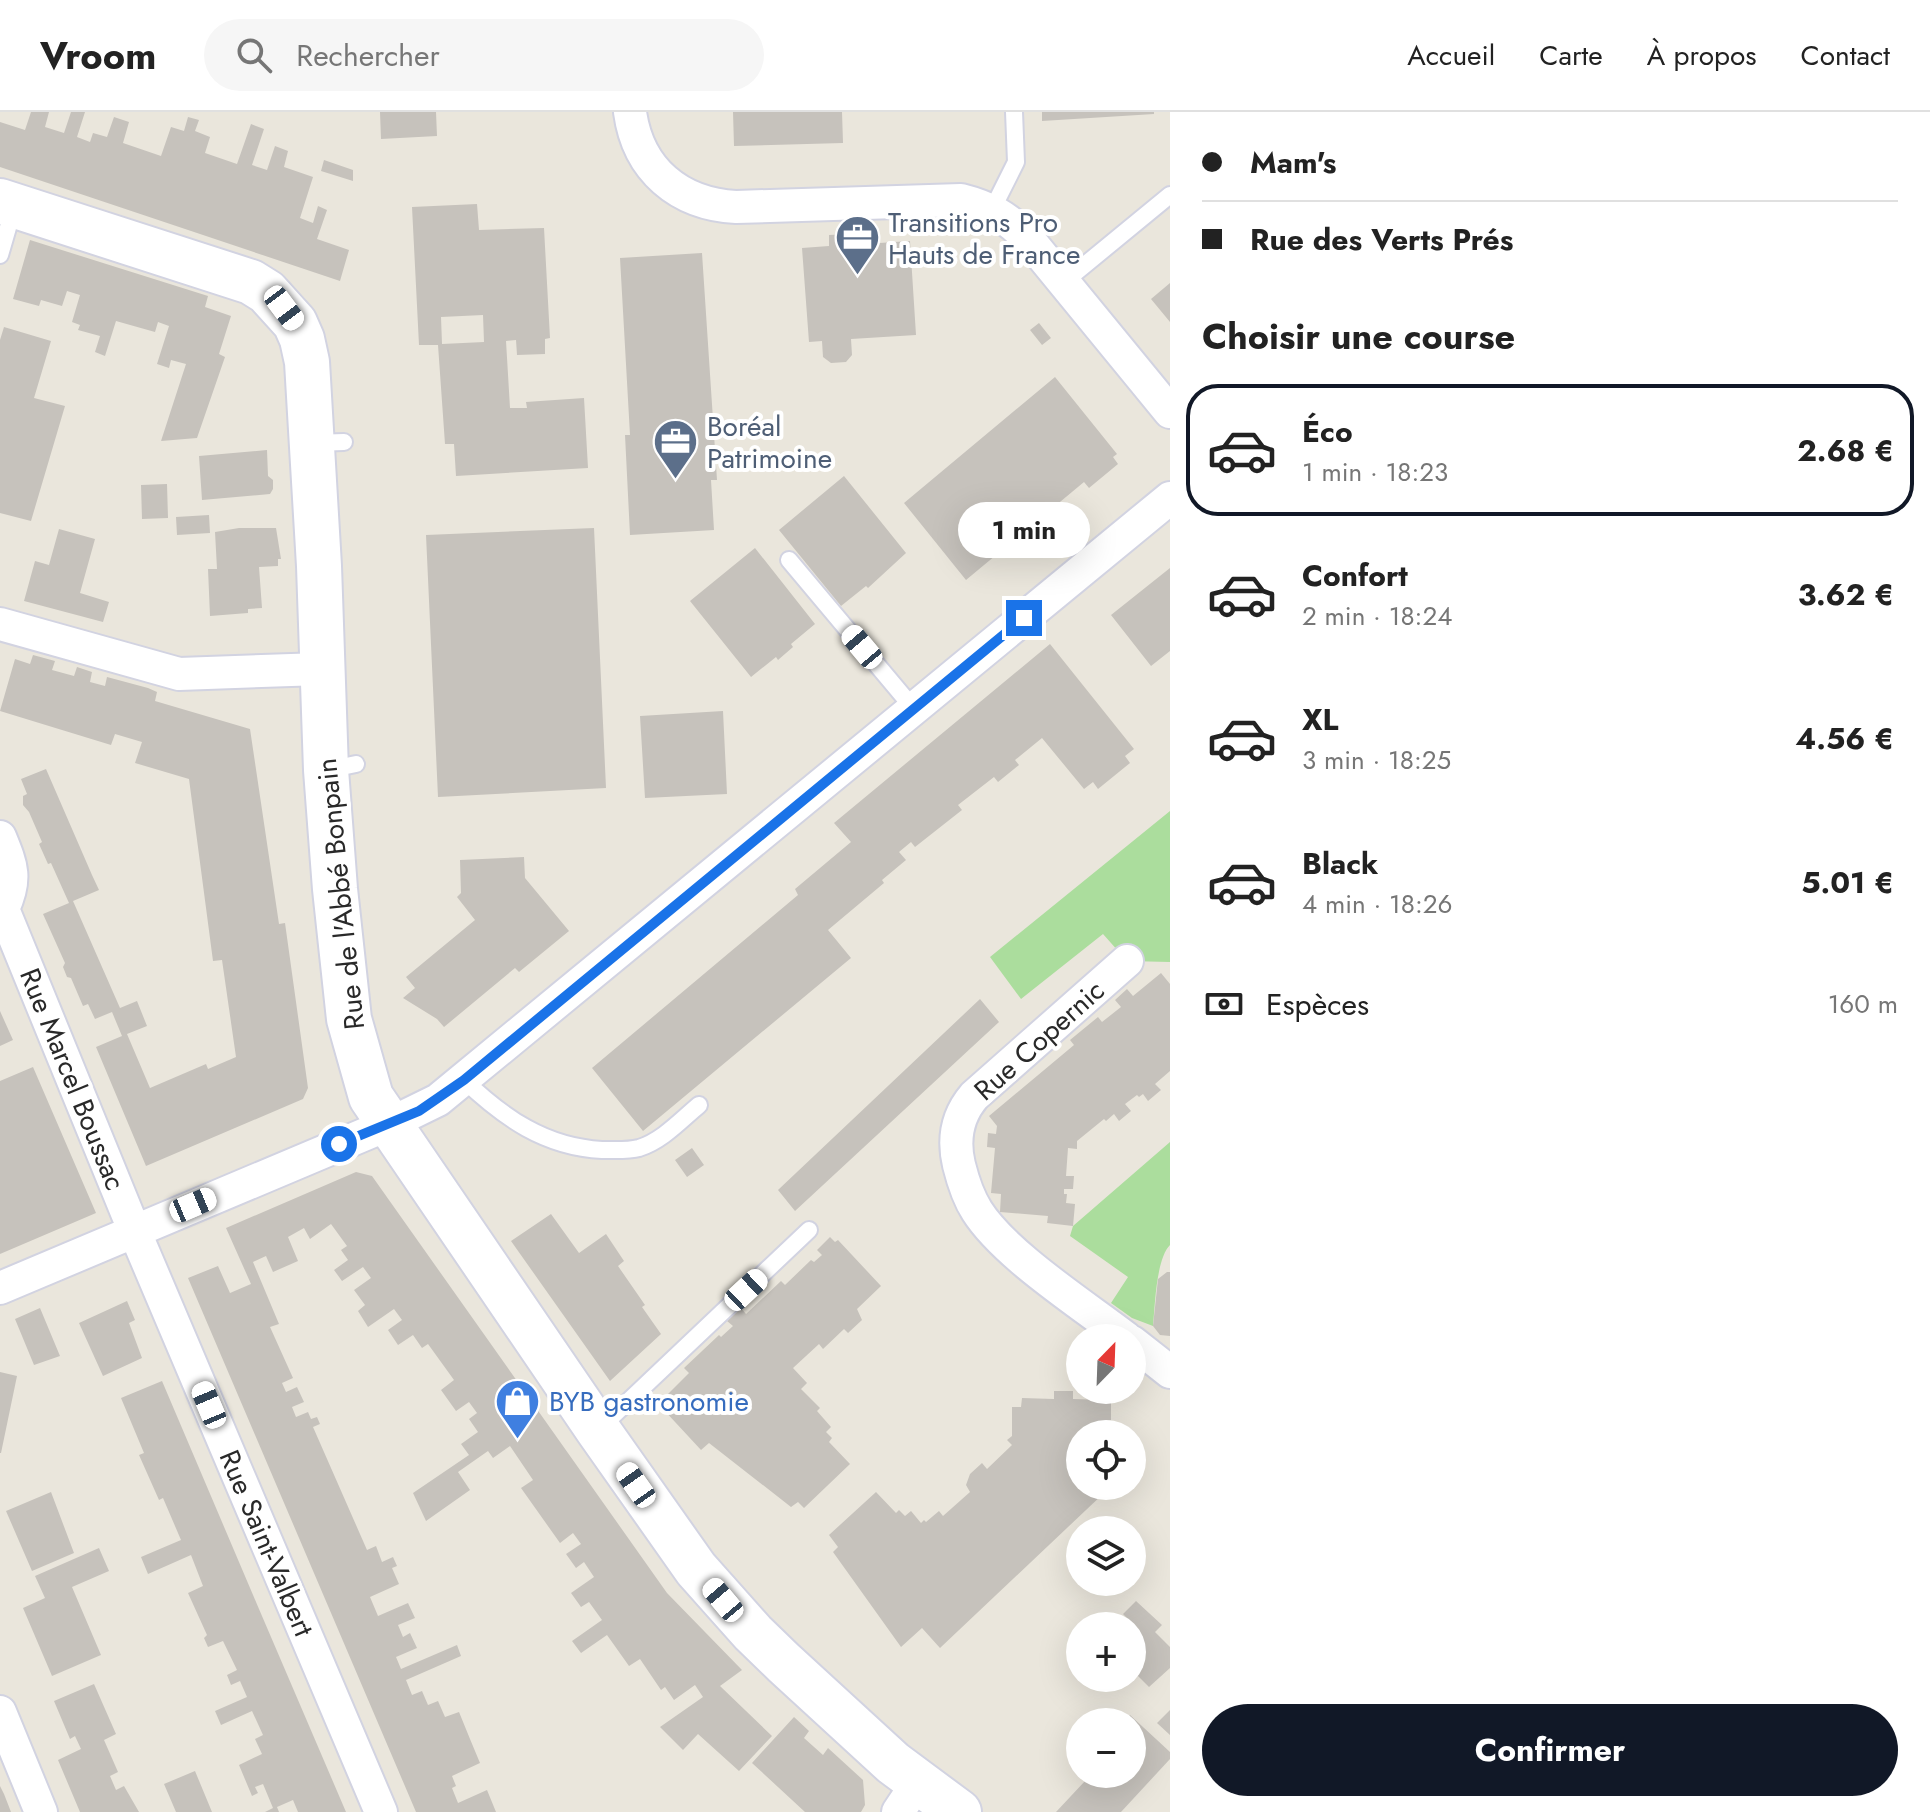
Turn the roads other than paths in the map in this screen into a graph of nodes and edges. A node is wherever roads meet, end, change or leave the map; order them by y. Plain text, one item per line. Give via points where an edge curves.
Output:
1 (630, 112) edge
2 (1014, 112) edge
3 (1170, 195) edge
4 (7, 203) edge
5 (992, 210) junction
6 (0, 255) edge
7 (1064, 282) junction
8 (1170, 412) edge
9 (1170, 498) edge
10 (789, 560) dead end
11 (0, 624) edge
12 (321, 669) junction
13 (914, 709) junction
14 (0, 837) edge
15 (2, 910) edge
16 (1127, 961) dead end
17 (464, 1080) junction
18 (699, 1105) dead end
19 (387, 1125) junction
20 (134, 1230) junction
21 (809, 1230) dead end
22 (0, 1288) edge
23 (1108, 1324) edge
24 (1146, 1353) edge
25 (1170, 1372) edge
26 (598, 1430) junction
27 (0, 1712) edge
28 (908, 1797) edge
29 (41, 1812) edge
30 (381, 1812) edge
31 (959, 1812) edge

1 - 5 street via 649,163 673,188 702,203 736,207 961,200
2 - 5 lane via 1016,162
3 - 7 lane
4 - 6 lane
4 - 12 street, Rue de l'Abbé Bonpain via 231,274 267,292 290,315 302,339 310,389 328,443
5 - 7 street via 1009,220
7 - 8 street
9 - 13 street
10 - 13 lane
11 - 12 street via 179,674
12 - 19 street, Rue de l'Abbé Bonpain via 341,767 349,1019 371,1097
13 - 17 street
14 - 15 street, Rue Marcel Boussac via 13,879
15 - 20 street, Rue Marcel Boussac
16 - 23 street, Rue Copernic via 974,1096 964,1108 956,1140 962,1176 985,1222 1013,1251
17 - 18 lane via 519,1126 581,1148 639,1148
17 - 19 street via 438,1100
19 - 20 street
19 - 26 street, Rue de l'Abbé Bonpain
20 - 22 street
20 - 30 street, Rue Saint-Valbert
21 - 26 lane
24 - 25 street
26 - 28 street, Rue de l'Abbé Bonpain via 696,1569 784,1663 893,1763
27 - 29 street
28 - 31 street, Rue de l'Abbé Bonpain

